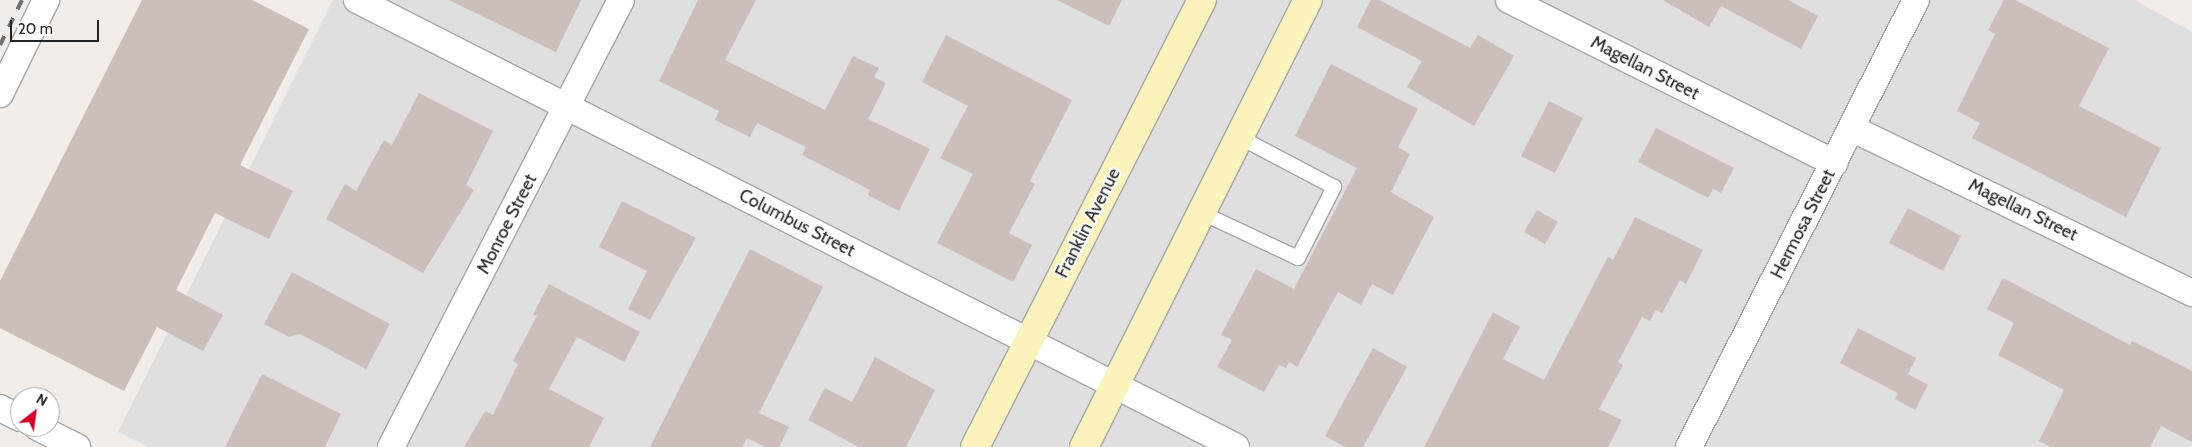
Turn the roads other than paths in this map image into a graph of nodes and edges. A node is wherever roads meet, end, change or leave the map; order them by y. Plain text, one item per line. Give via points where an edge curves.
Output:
1 (46, 0) edge
2 (357, 0) edge
3 (621, 0) edge
4 (1202, 0) edge
5 (1308, 0) edge
6 (1509, 0) edge
7 (1916, 0) edge
8 (0, 94) edge
9 (567, 107) junction
10 (1853, 129) junction
11 (1241, 138) junction
12 (1835, 163) junction
13 (1202, 212) junction
14 (2192, 293) edge
15 (1028, 340) junction
16 (1116, 384) junction
17 (57, 437) edge
18 (77, 447) edge
19 (391, 447) edge
20 (975, 447) edge
21 (1084, 447) edge
22 (1236, 447) edge
23 (1688, 447) edge

1 - 8 street
2 - 9 street, Columbus Street
3 - 9 street, Monroe Street
4 - 15 main road, Franklin Avenue
5 - 11 main road
6 - 12 street, Magellan Street
7 - 10 street, Hermosa Street
9 - 15 street, Columbus Street
9 - 19 street, Monroe Street
10 - 12 street, Hermosa Street
10 - 14 street, Magellan Street
11 - 13 main road
11 - 13 lane via 1334,187 1298,258
12 - 23 street, Hermosa Street
13 - 16 main road
15 - 16 street, Columbus Street
15 - 20 main road, Franklin Avenue
16 - 21 main road
16 - 22 street, Columbus Street
17 - 18 street

